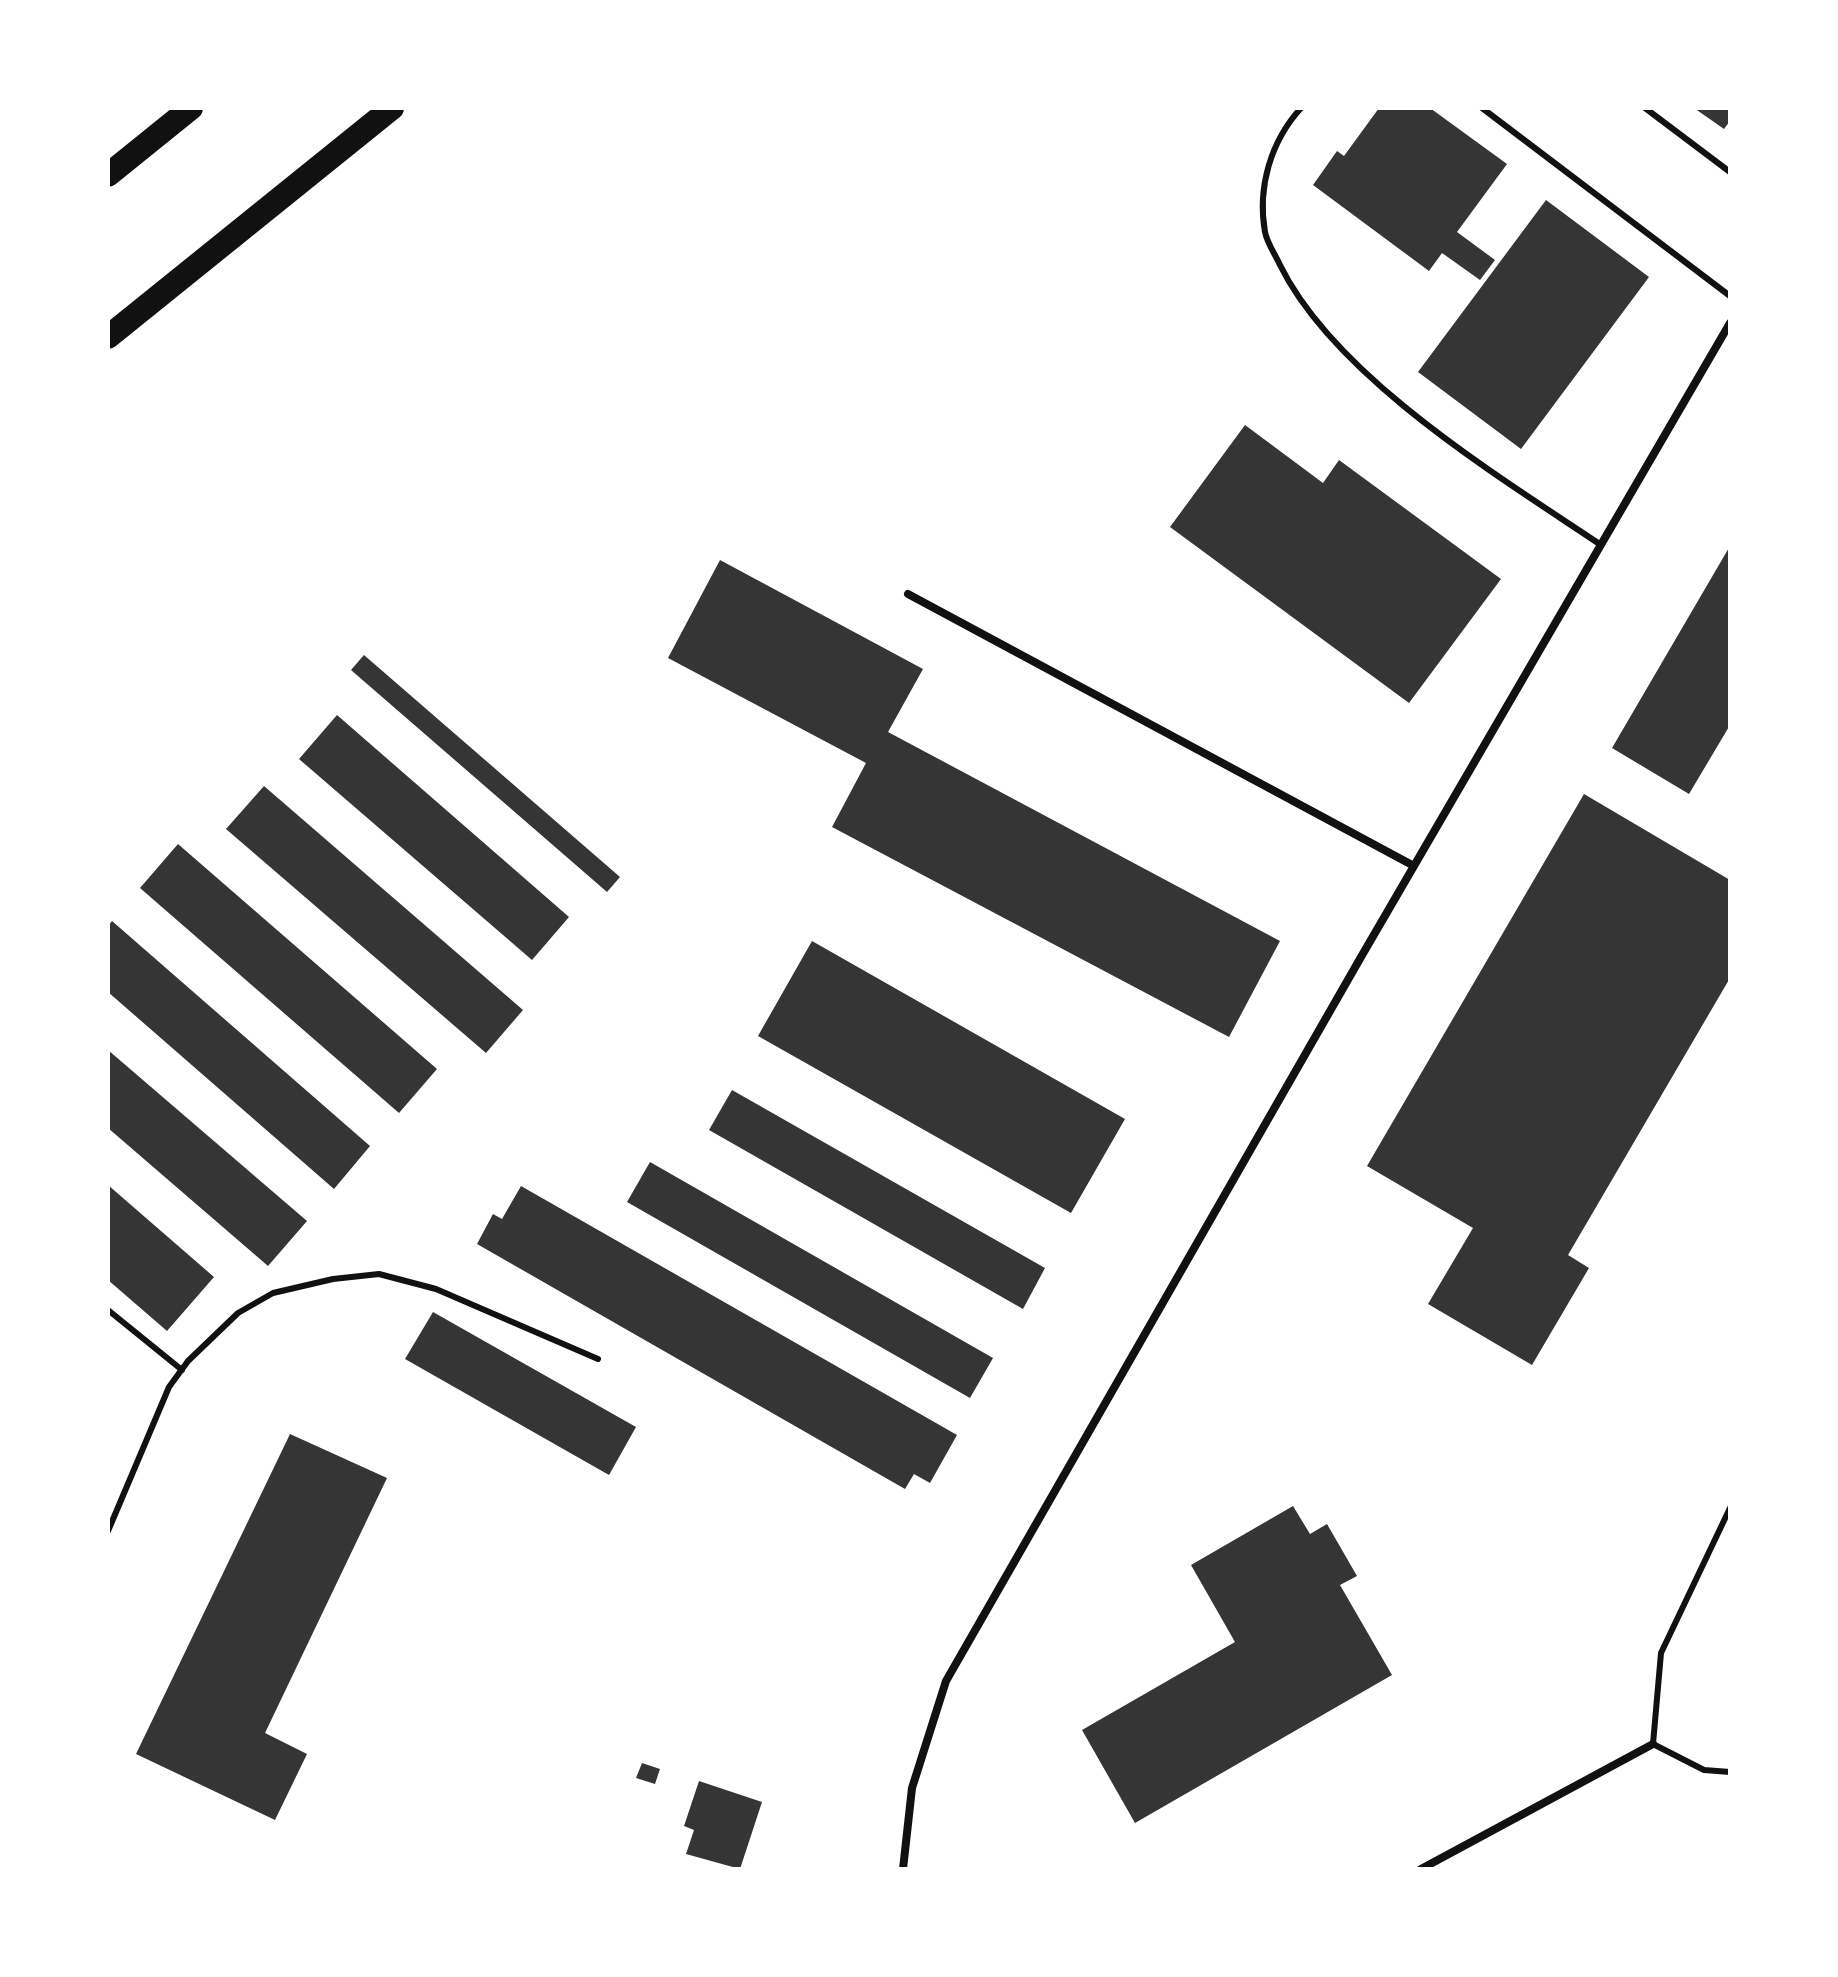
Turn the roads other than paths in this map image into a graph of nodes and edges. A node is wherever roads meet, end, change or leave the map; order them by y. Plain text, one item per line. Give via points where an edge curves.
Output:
1 (191, 108) edge
2 (392, 108) edge
3 (1301, 108) edge
4 (1482, 108) edge
5 (1645, 108) edge
6 (1730, 172) edge
7 (108, 175) edge
8 (1730, 296) edge
9 (1730, 323) edge
10 (108, 337) edge
11 (1601, 545) junction
12 (908, 594) dead end
13 (1414, 866) junction
14 (108, 1310) edge
15 (598, 1359) dead end
16 (182, 1370) junction
17 (1730, 1508) edge
18 (108, 1531) edge
19 (1653, 1744) junction
20 (1730, 1772) edge
21 (903, 1869) edge
22 (1421, 1869) edge

1 - 7 highway
2 - 10 highway
3 - 11 lane via 1267,167 1263,199 1265,234 1295,294 1375,384
4 - 8 lane
5 - 6 lane
9 - 11 street
11 - 13 street
12 - 13 street
13 - 21 street via 946,1681 912,1788
14 - 16 lane
15 - 16 lane via 436,1289 379,1274 273,1293 238,1313
16 - 18 lane via 169,1387
17 - 19 lane via 1661,1653
19 - 20 lane via 1704,1770
19 - 22 street

